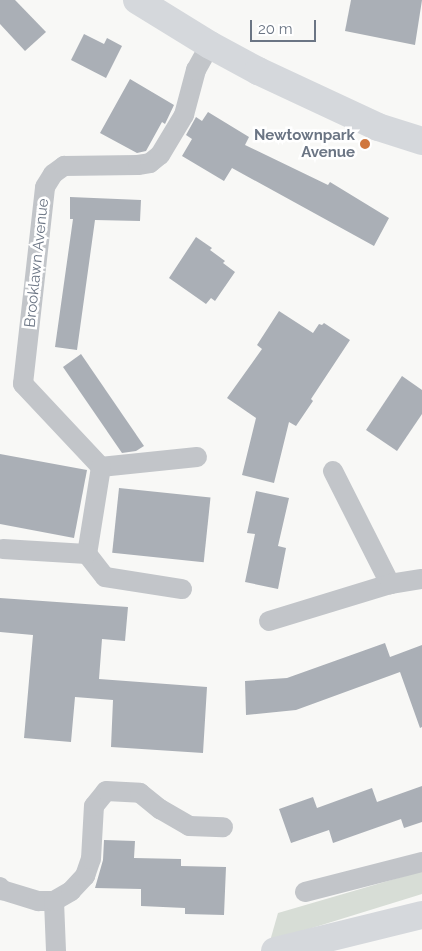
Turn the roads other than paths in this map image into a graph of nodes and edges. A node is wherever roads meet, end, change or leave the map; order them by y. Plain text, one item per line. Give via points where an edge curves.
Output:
1 (137, 0) edge
2 (210, 45) junction
3 (422, 141) edge
4 (197, 457) dead end
5 (101, 468) junction
6 (333, 471) dead end
7 (3, 549) dead end
8 (87, 554) junction
9 (422, 579) edge
10 (390, 584) junction
11 (182, 589) dead end
12 (269, 621) dead end
13 (223, 827) dead end
14 (422, 862) edge
15 (0, 887) edge
16 (305, 892) dead end
17 (54, 901) junction
18 (422, 915) edge
19 (56, 951) edge
20 (275, 951) edge

1 - 2 main road
2 - 3 main road via 378,127
2 - 5 street, Brooklawn Avenue via 196,70 184,115 160,155 150,163 138,165 64,166 53,174 45,187 23,384
4 - 5 street
5 - 8 street
6 - 10 street
7 - 8 street
8 - 11 street via 105,577
9 - 10 street
10 - 12 street
13 - 17 street via 189,826 160,809 140,792 106,791 94,806 91,859 85,876 71,891
14 - 16 street
15 - 17 street via 38,901
17 - 19 street
18 - 20 main road

